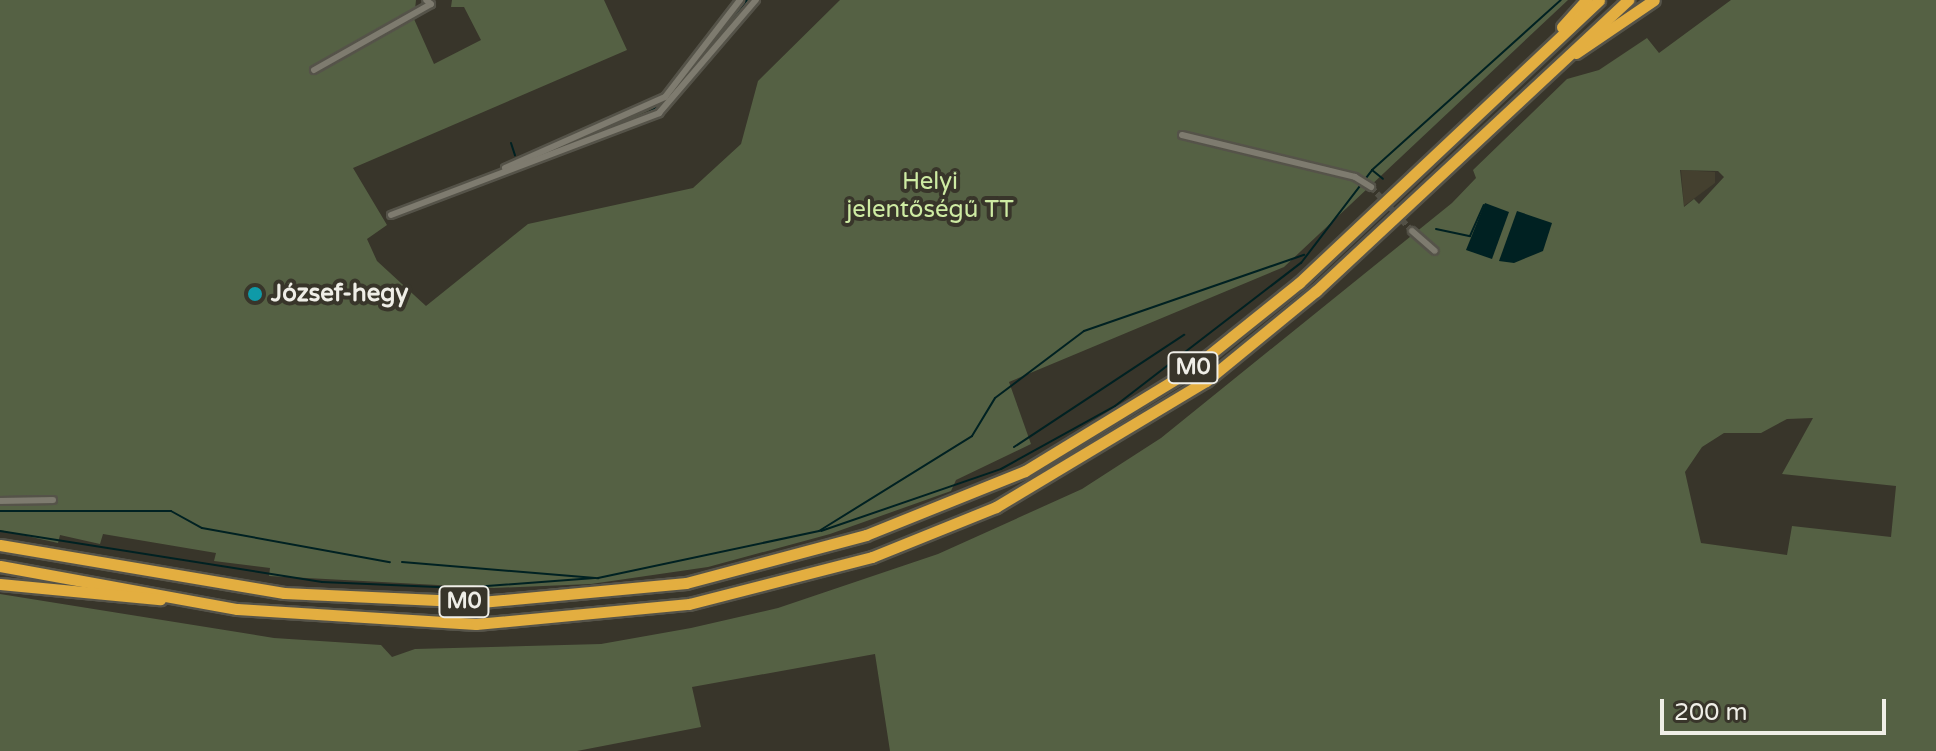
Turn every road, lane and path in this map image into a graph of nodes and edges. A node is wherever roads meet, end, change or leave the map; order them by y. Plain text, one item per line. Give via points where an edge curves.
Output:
1 (424, 0) edge
2 (756, 0) edge
3 (1586, 0) edge
4 (1599, 0) edge
5 (1628, 0) edge
6 (1654, 0) edge
7 (738, 1) edge
8 (1556, 38) junction
9 (314, 70) dead end
10 (1549, 71) junction
11 (1182, 135) dead end
12 (505, 168) junction
13 (1365, 183) tunnel mouth
14 (391, 215) dead end
15 (1412, 231) tunnel mouth
16 (1435, 251) dead end
17 (53, 500) dead end
18 (0, 501) edge
19 (0, 545) edge
20 (0, 566) edge
21 (0, 584) edge
22 (164, 598) junction

1 - 9 street via 431,4
2 - 12 street via 665,109 595,142
3 - 8 highway
4 - 8 highway, M0
5 - 10 highway, M0
6 - 10 highway
7 - 12 street via 665,97
8 - 19 highway, M0 via 1299,283 1189,371 1025,471 866,535 686,583 481,602 284,593
10 - 22 highway, M0 via 1316,291 1206,381 1064,471 916,541 733,596 552,621 374,622
11 - 13 street
12 - 14 street
15 - 16 street
17 - 18 street
20 - 22 highway, M0
21 - 22 highway via 146,603

